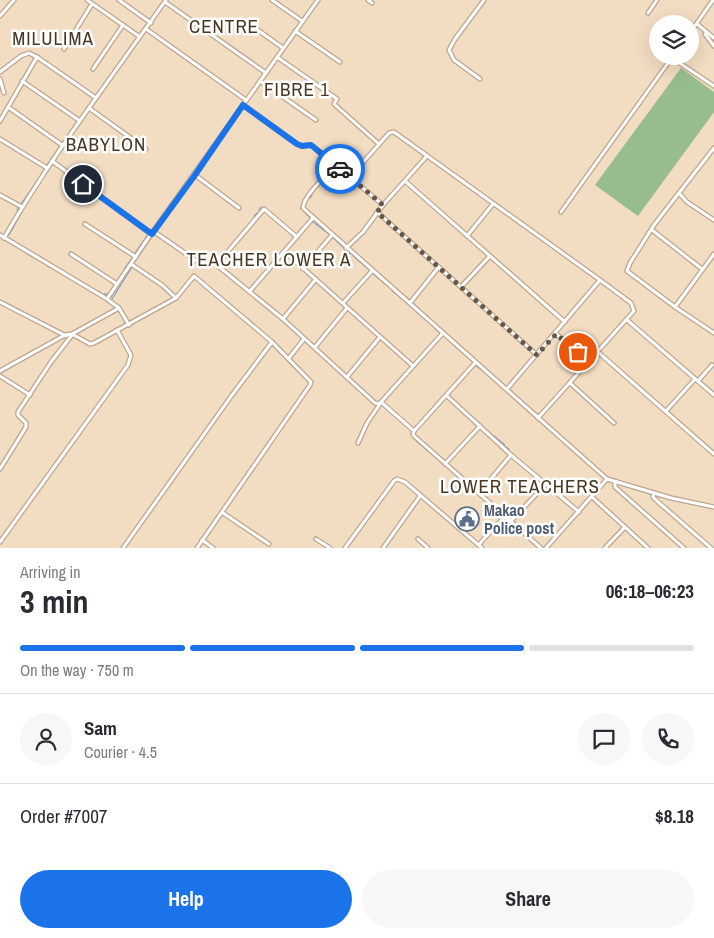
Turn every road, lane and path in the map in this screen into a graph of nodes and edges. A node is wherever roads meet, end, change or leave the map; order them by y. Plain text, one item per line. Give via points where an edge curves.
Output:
1 (14, 0) edge
2 (87, 0) edge
3 (119, 0) edge
4 (272, 0) edge
5 (318, 0) edge
6 (368, 0) edge
7 (484, 0) edge
8 (657, 0) edge
9 (713, 0) edge
10 (166, 1) edge
11 (372, 3) dead end
12 (92, 4) junction
13 (648, 13) dead end
14 (0, 16) edge
15 (302, 21) junction
16 (699, 21) edge
17 (248, 22) dead end
18 (151, 23) junction
19 (123, 26) junction
20 (699, 26) edge
21 (146, 29) junction
22 (702, 30) junction
23 (295, 31) junction
24 (140, 37) junction
25 (714, 38) edge
26 (714, 46) edge
27 (283, 48) junction
28 (64, 49) dead end
29 (277, 56) junction
30 (37, 57) junction
31 (340, 62) dead end
32 (667, 65) edge
33 (684, 65) edge
34 (93, 69) dead end
35 (0, 72) edge
36 (266, 74) junction
37 (0, 79) edge
38 (480, 79) dead end
39 (22, 81) junction
40 (260, 81) junction
41 (714, 86) edge
42 (4, 93) dead end
43 (96, 98) junction
44 (246, 100) junction
45 (243, 105) junction
46 (8, 107) junction
47 (89, 108) junction
48 (316, 120) dead end
49 (0, 121) edge
50 (80, 121) junction
51 (0, 139) edge
52 (379, 144) junction
53 (62, 145) junction
54 (714, 148) edge
55 (146, 149) dead end
56 (428, 156) junction
57 (52, 161) junction
58 (336, 165) junction
59 (47, 168) junction
60 (195, 175) junction
61 (350, 178) junction
62 (405, 181) junction
63 (0, 194) edge
64 (679, 194) junction
65 (493, 204) junction
66 (383, 205) junction
67 (22, 207) junction
68 (240, 208) dead end
69 (377, 212) junction
70 (561, 212) dead end
71 (313, 218) junction
72 (714, 219) edge
73 (85, 224) dead end
74 (652, 230) junction
75 (152, 233) junction
76 (332, 235) junction
77 (2, 236) edge
78 (467, 236) junction
79 (297, 237) junction
80 (346, 248) junction
81 (285, 252) junction
82 (71, 254) dead end
83 (714, 254) edge
84 (489, 256) junction
85 (136, 257) junction
86 (198, 262) dead end
87 (131, 264) junction
88 (438, 268) junction
89 (303, 269) junction
90 (702, 269) junction
91 (372, 271) junction
92 (316, 280) junction
93 (600, 280) junction
94 (117, 284) junction
95 (461, 287) junction
96 (250, 291) junction
97 (176, 298) junction
98 (108, 299) junction
99 (0, 302) edge
100 (342, 303) junction
101 (410, 303) junction
102 (675, 307) junction
103 (119, 308) junction
104 (348, 308) junction
105 (283, 319) junction
106 (627, 320) junction
107 (564, 322) junction
108 (129, 325) junction
109 (117, 330) junction
110 (714, 332) edge
111 (443, 333) junction
112 (556, 334) junction
113 (66, 335) junction
114 (72, 335) junction
115 (380, 337) junction
116 (304, 339) junction
117 (67, 340) junction
118 (272, 342) junction
119 (314, 347) junction
120 (598, 352) junction
121 (537, 355) junction
122 (289, 358) junction
123 (590, 361) junction
124 (475, 363) junction
125 (712, 365) dead end
126 (413, 366) junction
127 (0, 371) edge
128 (0, 376) edge
129 (346, 377) junction
130 (696, 380) junction
131 (570, 383) junction
132 (507, 389) junction
133 (30, 395) junction
134 (714, 395) edge
135 (447, 396) junction
136 (381, 403) junction
137 (666, 411) junction
138 (538, 418) junction
139 (614, 423) dead end
140 (480, 426) junction
141 (414, 431) junction
142 (358, 442) dead end
143 (714, 454) edge
144 (511, 455) junction
145 (445, 464) junction
146 (0, 469) edge
147 (607, 479) junction
148 (615, 482) junction
149 (546, 484) junction
150 (479, 493) junction
151 (654, 493) junction
152 (420, 496) junction
153 (592, 497) junction
154 (714, 500) edge
155 (713, 507) edge
156 (223, 512) junction
157 (578, 512) junction
158 (505, 517) junction
159 (511, 521) junction
160 (625, 527) junction
161 (316, 538) dead end
162 (418, 539) dead end
163 (202, 540) junction
164 (0, 542) edge
165 (269, 544) dead end
166 (480, 546) edge
167 (123, 548) edge
168 (197, 548) edge
169 (213, 548) edge
170 (330, 548) edge
171 (345, 548) edge
172 (383, 548) edge
173 (428, 548) edge
174 (541, 548) edge
175 (546, 548) edge
176 (605, 548) edge
177 (648, 548) edge
178 (684, 548) edge
179 (711, 548) edge

1 - 14 street
2 - 12 street
3 - 18 street
4 - 15 street
5 - 15 street
6 - 11 street
7 - 38 street via 449,50 454,60
8 - 13 street
9 - 16 street
10 - 18 street
10 - 36 street
12 - 19 street
12 - 28 street
15 - 23 street
17 - 27 street
18 - 21 street
19 - 24 street
19 - 34 street
20 - 22 street
21 - 24 street
21 - 44 street
22 - 25 street
22 - 26 street
23 - 27 street
23 - 31 street
24 - 43 street
27 - 29 street
29 - 36 street
29 - 52 street via 337,99 334,104
30 - 35 street via 29,53 21,56
30 - 39 street
30 - 43 street
32 - 70 street
33 - 41 street
36 - 40 street
37 - 42 street
39 - 46 street
39 - 50 street
40 - 44 street
40 - 48 street
43 - 47 street
44 - 45 street
45 - 58 street via 297,144 311,145
45 - 60 street
46 - 49 street
46 - 53 street
47 - 50 street
47 - 55 street
50 - 53 street
51 - 59 street
52 - 56 street via 392,132
52 - 61 street
53 - 57 street
54 - 64 street
56 - 62 street
56 - 65 street
57 - 59 street
57 - 75 street
58 - 61 street
58 - 71 street via 304,202 303,208
59 - 67 street
60 - 68 street
60 - 75 street
61 - 66 street
62 - 66 street
62 - 78 street
63 - 67 street
64 - 72 street
64 - 74 street
65 - 78 street
65 - 93 street
66 - 69 street
67 - 77 street
69 - 80 street
69 - 88 street
71 - 76 street
71 - 79 street
73 - 85 street
74 - 90 street
74 - 102 street via 627,271
75 - 85 street
75 - 86 street
76 - 80 street
76 - 89 street
77 - 98 street
78 - 84 street
79 - 81 street
79 - 96 street via 266,210 260,213 218,263
80 - 91 street
81 - 89 street
81 - 96 street
82 - 94 street
83 - 90 street
84 - 95 street
84 - 107 street
85 - 87 street
87 - 94 street
87 - 97 street
88 - 95 street
88 - 101 street
89 - 92 street
90 - 102 street
91 - 100 street
91 - 101 street
92 - 100 street
92 - 105 street
93 - 106 street via 631,303 634,311
93 - 107 street
94 - 98 street
95 - 121 street
96 - 105 street
97 - 108 street
97 - 118 street via 196,277
98 - 103 street
99 - 113 street
100 - 104 street
101 - 111 street
102 - 110 street
103 - 108 street
103 - 114 street
104 - 115 street
104 - 119 street
105 - 116 street
106 - 120 street
106 - 130 street
107 - 112 street
108 - 109 street
109 - 114 street via 90,344
109 - 164 street via 131,359
111 - 124 street
111 - 126 street
112 - 121 street
112 - 123 street
113 - 114 street
113 - 117 street
113 - 127 street
114 - 117 street
115 - 126 street
115 - 129 street
116 - 119 street
116 - 122 street
117 - 133 street
118 - 122 street
118 - 167 street
119 - 129 street
120 - 123 street
120 - 137 street
121 - 132 street
122 - 156 street via 311,383
123 - 131 street
124 - 132 street
124 - 135 street
125 - 130 street
126 - 136 street
128 - 133 street
129 - 136 street via 375,403
130 - 134 street
130 - 137 street
131 - 138 street
131 - 139 street
132 - 138 street
133 - 146 street via 18,412 26,427
135 - 140 street
135 - 141 street
136 - 141 street
136 - 142 street
137 - 143 street
138 - 147 street
140 - 144 street
140 - 145 street
141 - 145 street via 414,437
144 - 149 street
144 - 150 street
145 - 150 street
147 - 148 street
147 - 153 street
148 - 151 street
148 - 178 street via 615,487
149 - 157 street
149 - 159 street
150 - 158 street
151 - 155 street
151 - 179 street via 656,501
152 - 166 street
152 - 171 street via 405,482 394,481
152 - 172 street
153 - 157 street
153 - 160 street
154 - 155 street
156 - 163 street
156 - 165 street
157 - 175 street
158 - 159 street
158 - 166 street via 485,536
159 - 174 street
160 - 176 street
160 - 177 street
161 - 170 street
162 - 173 street
163 - 168 street
163 - 169 street

